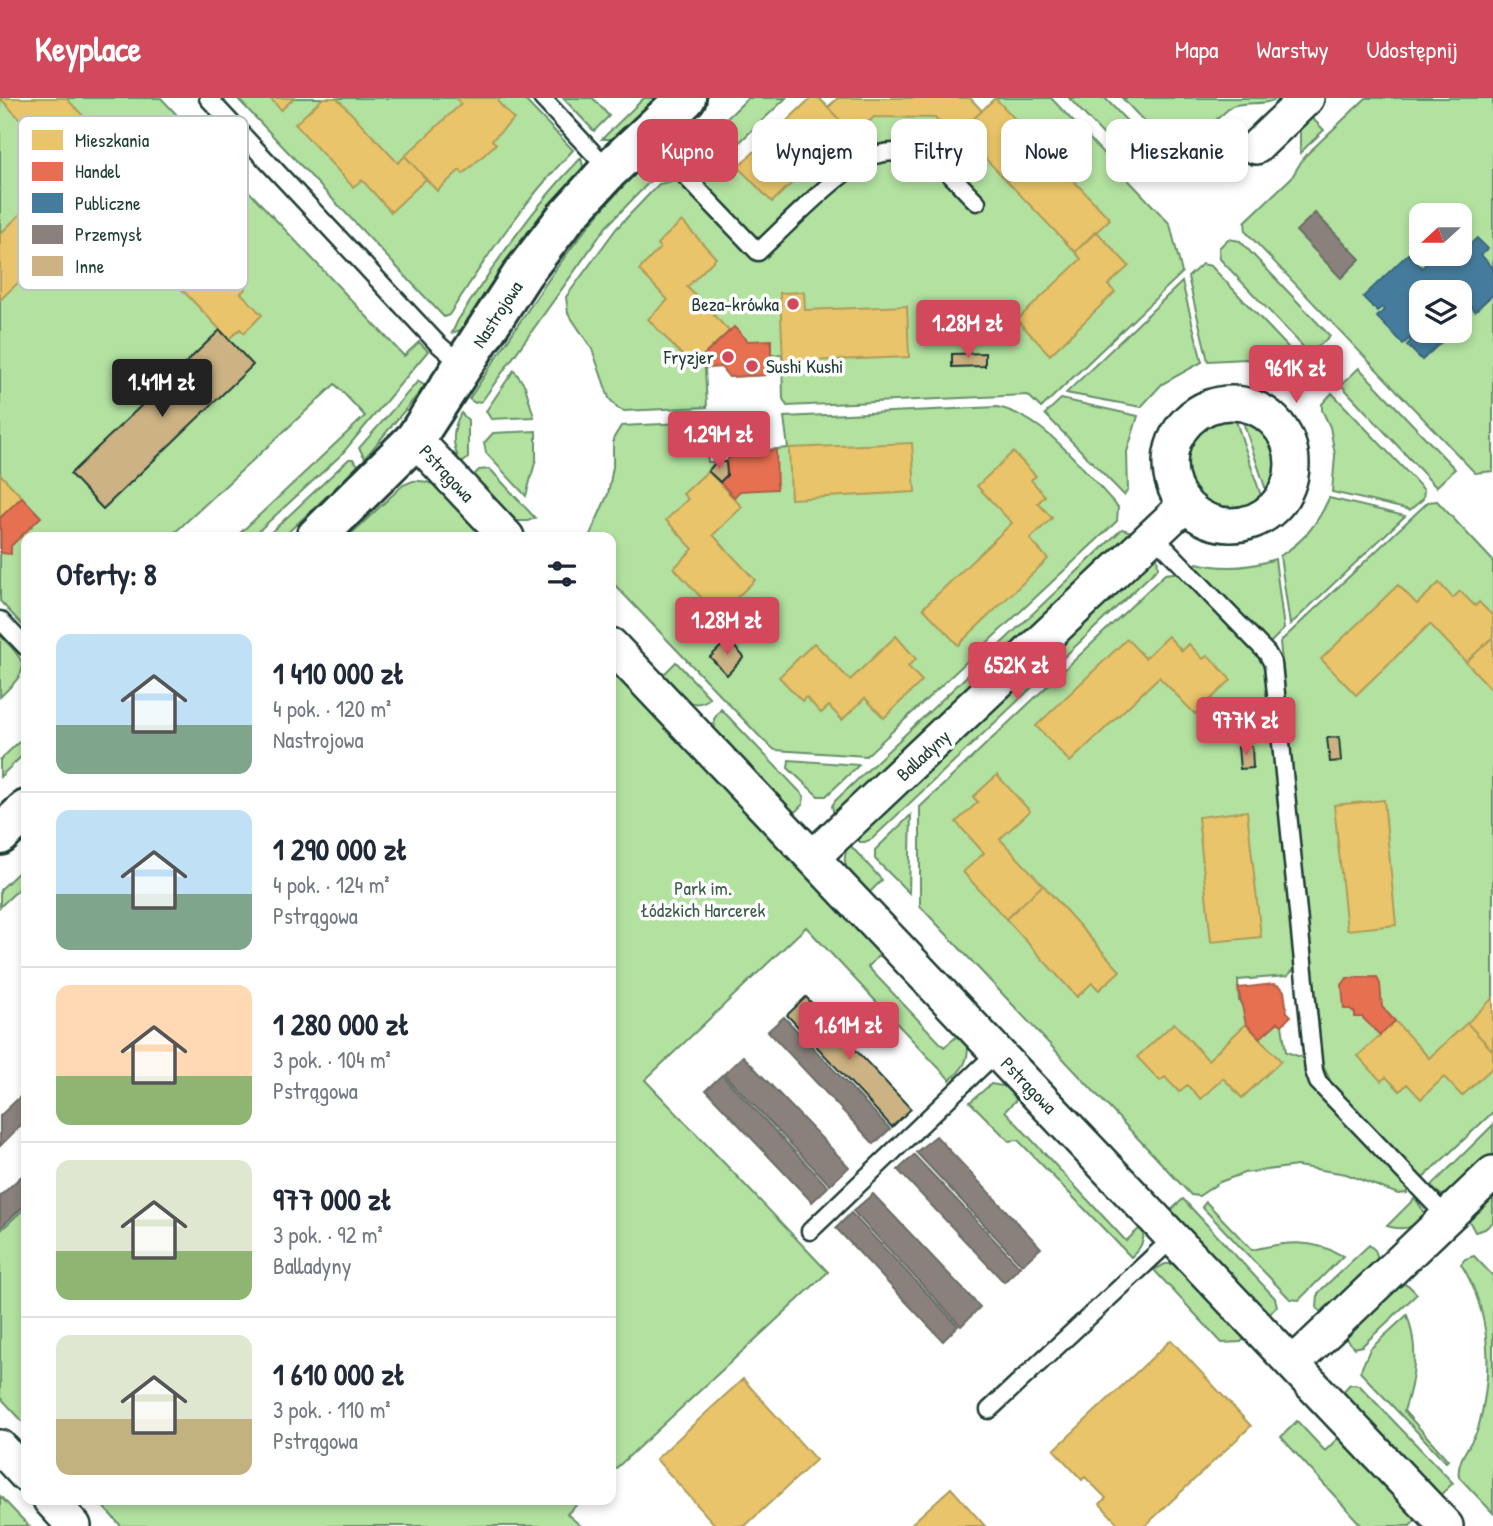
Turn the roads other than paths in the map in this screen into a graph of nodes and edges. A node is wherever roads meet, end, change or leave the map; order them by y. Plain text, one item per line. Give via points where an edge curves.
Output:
1 (208, 98) edge
2 (542, 98) edge
3 (686, 98) edge
4 (1307, 98) edge
5 (225, 116) edge
6 (663, 119) edge
7 (248, 141) edge
8 (637, 144) edge
9 (1256, 148) dead end
10 (609, 170) junction
11 (691, 182) edge
12 (977, 202) dead end
13 (463, 366) junction
14 (415, 439) junction
15 (1184, 506) dead end
16 (321, 532) edge
17 (502, 532) edge
18 (1154, 536) junction
19 (0, 620) edge
20 (21, 642) edge
21 (616, 650) edge
22 (21, 815) edge
23 (0, 835) edge
24 (813, 857) junction
25 (997, 1052) junction
26 (1493, 1173) edge
27 (1447, 1217) junction
28 (810, 1231) dead end
29 (1172, 1239) junction
30 (1293, 1364) junction
31 (989, 1410) dead end
32 (0, 1447) edge
33 (21, 1470) edge
34 (55, 1505) edge
35 (74, 1526) edge
36 (1446, 1526) edge

1 - 5 lane
2 - 10 lane
3 - 6 street, Nastrojowa
4 - 9 street
7 - 13 lane
8 - 10 street, Nastrojowa
10 - 13 street, Nastrojowa via 544,245
11 - 12 lane via 758,252 851,168 874,155 920,155 937,163
13 - 14 street, Nastrojowa
14 - 16 street, Nastrojowa
14 - 17 street, Pstrągowa
15 - 18 street, Balladyny
18 - 24 street, Balladyny
18 - 27 lane via 1273,664 1318,1082
19 - 20 lane
21 - 24 street, Pstrągowa
22 - 23 street
24 - 25 street, Pstrągowa
25 - 28 lane
25 - 29 street, Pstrągowa
26 - 27 street
27 - 30 street
29 - 30 street, Pstrągowa
29 - 31 lane
30 - 36 street, Pstrągowa
32 - 33 street
34 - 35 street

